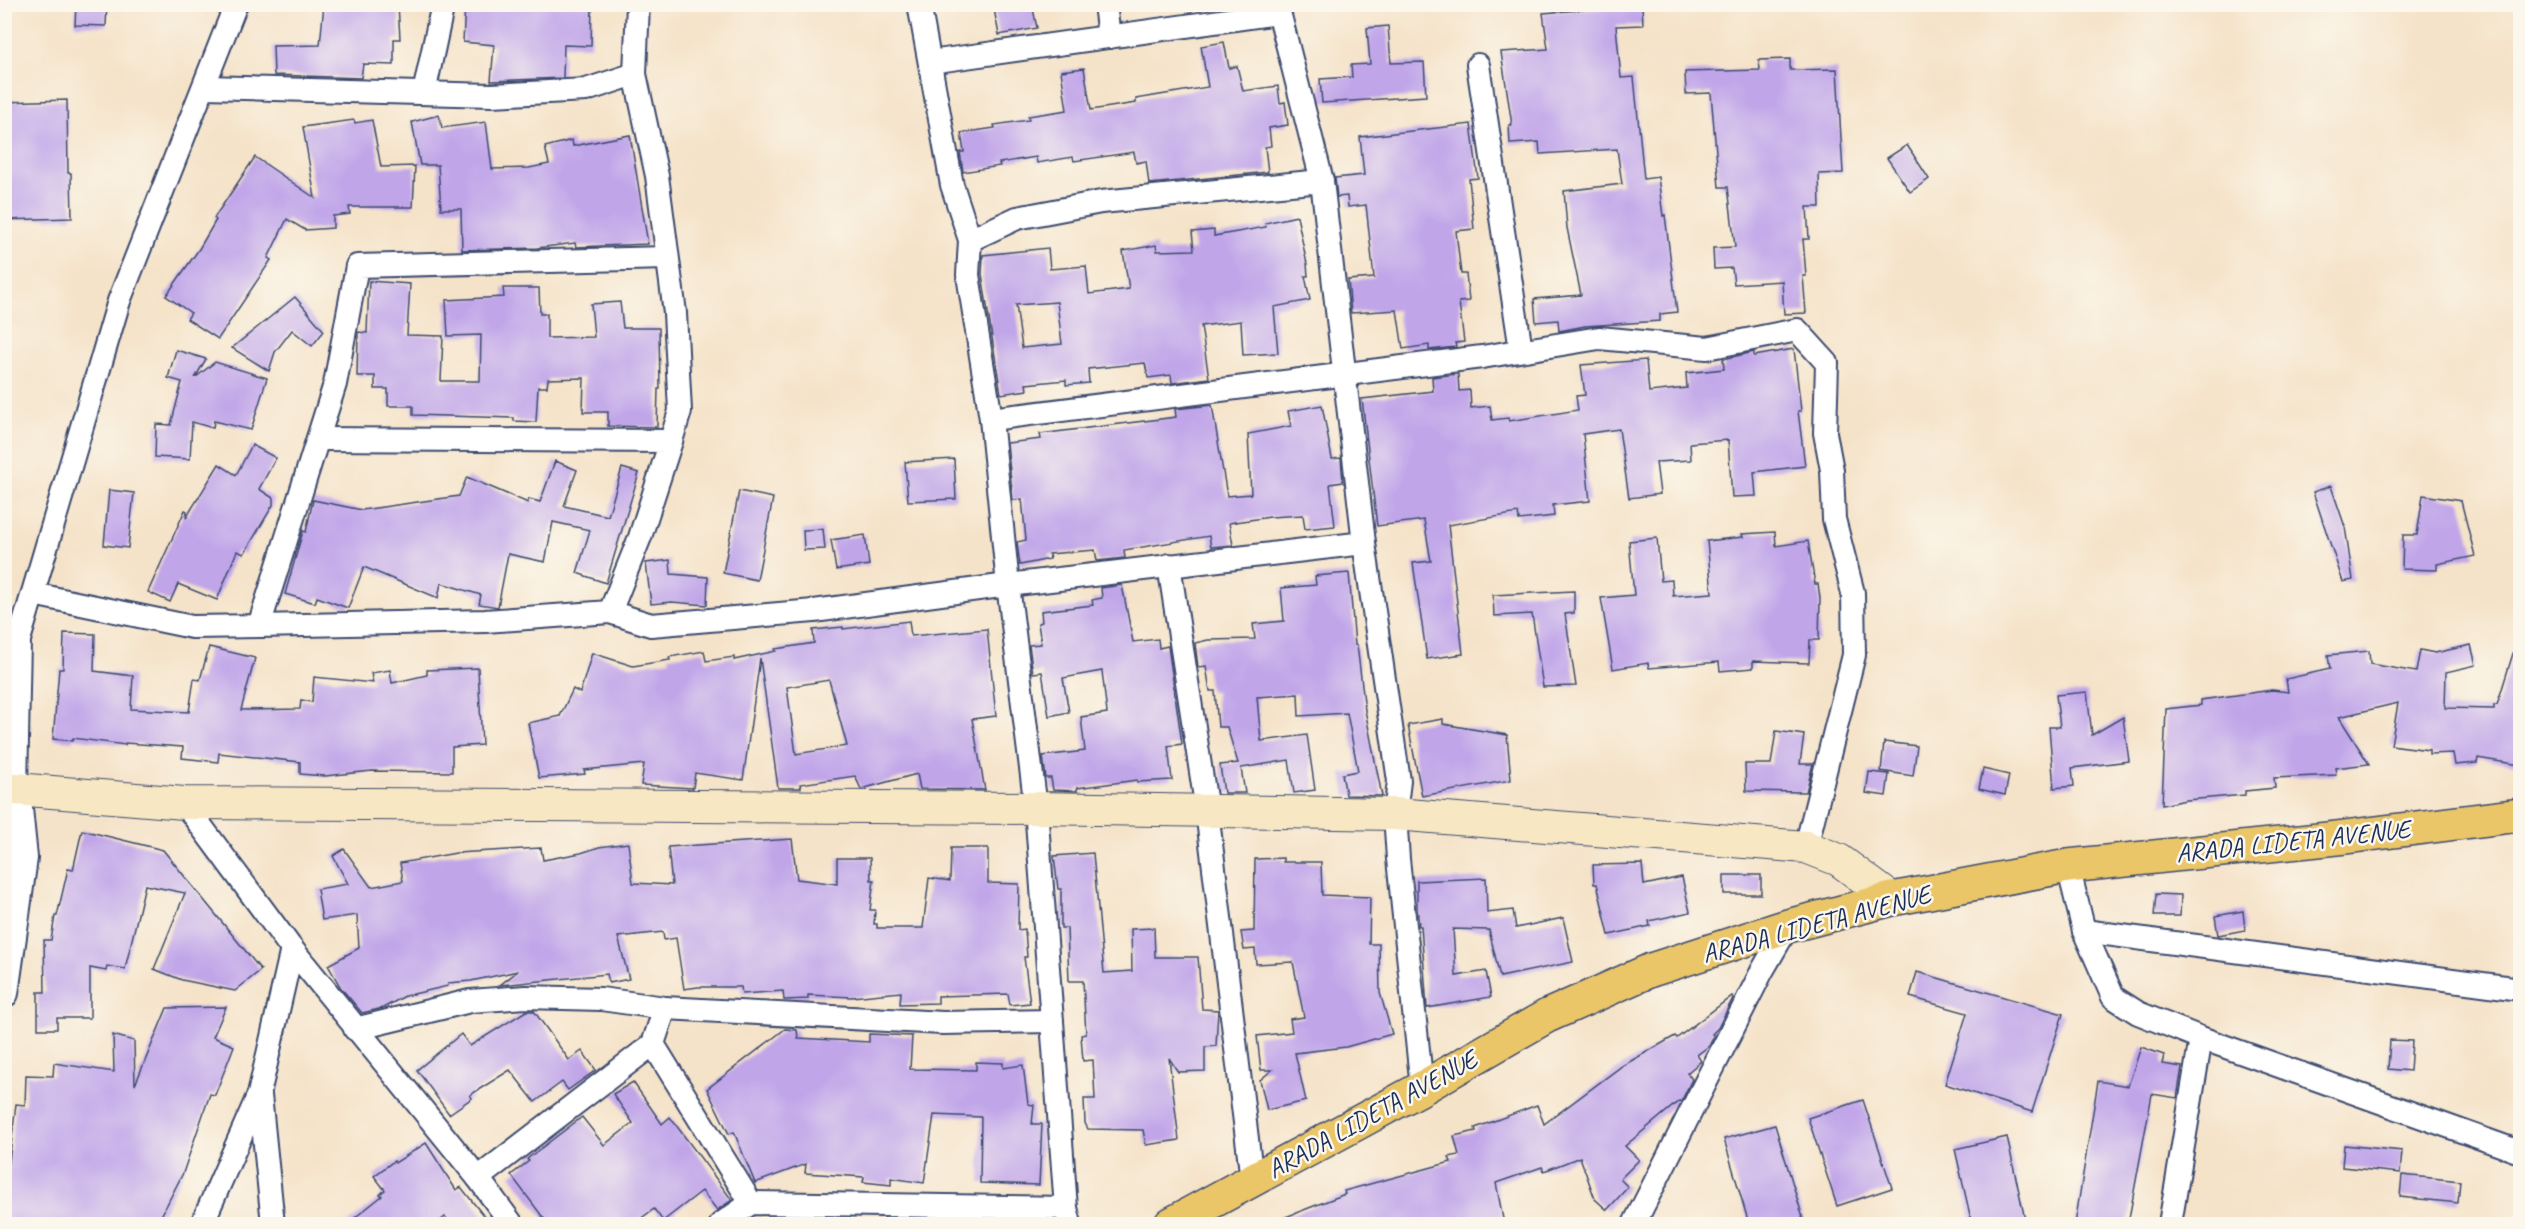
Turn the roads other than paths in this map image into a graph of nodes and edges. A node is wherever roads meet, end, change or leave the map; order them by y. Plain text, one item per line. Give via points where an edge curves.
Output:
1 (236, 4) edge
2 (443, 4) edge
3 (638, 4) edge
4 (919, 4) edge
5 (1105, 4) edge
6 (1277, 9) edge
7 (1109, 37) junction
8 (930, 62) junction
9 (1478, 64) dead end
10 (635, 74) junction
11 (205, 87) junction
12 (424, 93) junction
13 (1322, 181) junction
14 (970, 240) junction
15 (667, 258) junction
16 (1521, 350) junction
17 (1346, 373) junction
18 (991, 419) junction
19 (318, 439) junction
20 (671, 441) junction
21 (1365, 543) junction
22 (1169, 565) junction
23 (1008, 585) junction
24 (33, 594) junction
25 (610, 612) junction
26 (259, 626) junction
27 (10, 789) edge
28 (184, 804) junction
29 (1036, 808) junction
30 (1207, 811) junction
31 (1395, 814) junction
32 (2520, 815) edge
33 (1806, 847) junction
34 (2068, 866) junction
35 (1892, 899) junction
36 (1788, 926) junction
37 (2084, 931) junction
38 (292, 949) junction
39 (2520, 988) edge
40 (4, 993) edge
41 (665, 1008) junction
42 (1052, 1021) junction
43 (356, 1029) junction
44 (2201, 1038) junction
45 (653, 1044) junction
46 (1422, 1088) junction
47 (260, 1094) junction
48 (2520, 1152) edge
49 (478, 1178) junction
50 (1252, 1180) junction
51 (751, 1203) junction
52 (1068, 1216) edge
53 (202, 1224) edge
54 (273, 1224) edge
55 (512, 1224) edge
56 (721, 1224) edge
57 (1171, 1224) edge
58 (1634, 1224) edge
59 (2170, 1224) edge

1 - 11 street
2 - 12 street
3 - 10 street
4 - 8 street
5 - 7 street
6 - 7 street
6 - 13 street
7 - 8 street
8 - 14 street via 952,185
9 - 16 street
10 - 12 street via 586,90
10 - 15 street via 657,176
11 - 12 street
11 - 24 street via 119,301
13 - 14 street via 1101,202 1017,218
13 - 17 street
14 - 18 street via 968,275
15 - 19 street via 357,266 335,384
15 - 20 street via 675,313 680,411
16 - 17 street
16 - 33 street via 1599,338 1707,348 1797,330 1827,363 1825,433 1832,470 1834,519 1853,593 1854,656
17 - 18 street
17 - 21 street
18 - 23 street
19 - 20 street
19 - 26 street
20 - 25 street via 640,537
21 - 22 street
21 - 31 street via 1400,781
22 - 23 street
22 - 30 street
23 - 25 street via 814,611 651,625
23 - 29 street
24 - 26 street via 192,627
24 - 27 street via 19,640
25 - 26 street via 485,621
27 - 28 main road
27 - 40 street via 23,858
28 - 29 main road
28 - 38 street
29 - 30 main road
29 - 42 street
30 - 31 main road
30 - 50 street
31 - 33 main road
31 - 46 street
32 - 34 highway, ARADA LIDETA AVENUE
33 - 35 main road via 1839,860
34 - 35 highway, ARADA LIDETA AVENUE
34 - 37 street
35 - 36 highway, ARADA LIDETA AVENUE
36 - 46 highway, ARADA LIDETA AVENUE via 1651,970 1557,1012
36 - 58 street
37 - 39 street
37 - 44 street via 2113,997 2138,1013
38 - 43 street
38 - 47 street
41 - 42 street via 943,1023
41 - 43 street via 602,999 526,997 470,1001
41 - 45 street
42 - 52 street
43 - 49 street
44 - 48 street
44 - 59 street
45 - 49 street
45 - 51 street
46 - 50 highway, ARADA LIDETA AVENUE
47 - 53 street
47 - 54 street
49 - 55 street
50 - 57 highway, ARADA LIDETA AVENUE
51 - 52 street
51 - 56 street

